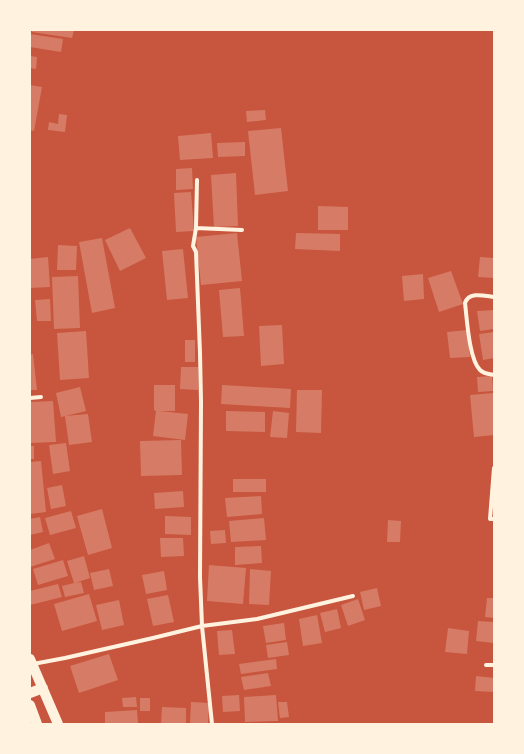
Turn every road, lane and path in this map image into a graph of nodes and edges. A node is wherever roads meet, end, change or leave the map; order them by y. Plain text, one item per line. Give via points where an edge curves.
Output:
1 (197, 180) dead end
2 (196, 228) junction
3 (242, 230) dead end
4 (494, 297) edge
5 (494, 375) edge
6 (41, 397) dead end
7 (30, 398) edge
8 (494, 468) edge
9 (494, 519) edge
10 (353, 596) dead end
11 (202, 626) junction
12 (31, 661) edge
13 (486, 665) dead end
14 (494, 665) edge
15 (43, 688) junction
16 (30, 693) edge
17 (30, 705) edge
18 (37, 724) edge
19 (58, 724) edge
20 (212, 724) edge

1 - 2 street
2 - 3 street
2 - 11 street via 193,246 196,252 200,353
4 - 5 street via 474,295 465,303 474,359 480,371
6 - 7 street
8 - 9 street via 490,519
10 - 11 street via 257,619
11 - 12 street via 65,658
11 - 20 street
12 - 15 main road
13 - 14 street
15 - 16 main road
15 - 19 main road
17 - 18 main road

